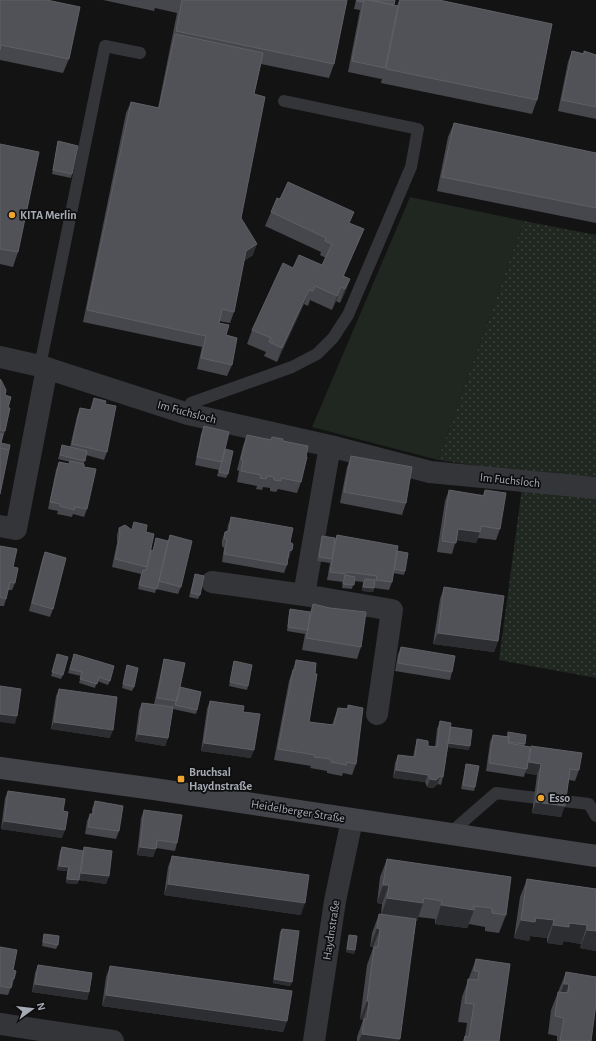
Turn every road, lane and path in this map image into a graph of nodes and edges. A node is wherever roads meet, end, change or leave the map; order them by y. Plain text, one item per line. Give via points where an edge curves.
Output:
1 (140, 53) dead end
2 (284, 101) dead end
3 (0, 357) edge
4 (43, 367) junction
5 (188, 414) junction
6 (330, 446) junction
7 (596, 488) edge
8 (0, 526) edge
9 (212, 582) dead end
10 (304, 595) junction
11 (377, 714) dead end
12 (0, 768) edge
13 (596, 816) edge
14 (352, 820) junction
15 (449, 834) junction
16 (596, 856) edge
17 (0, 1024) edge
18 (113, 1041) edge
19 (314, 1041) edge

1 - 4 lane via 105,46
2 - 5 lane via 418,129 411,167 348,315 333,338 317,354 292,367 191,403
3 - 4 street, Im Fuchsloch
4 - 5 street, Im Fuchsloch
4 - 8 street via 16,529
5 - 6 street, Im Fuchsloch
6 - 7 street, Im Fuchsloch via 430,472
6 - 10 street
9 - 10 street
10 - 11 street via 392,610
12 - 14 main road, Heidelberger Straße
13 - 15 lane via 590,804 496,793
14 - 15 main road, Heidelberger Straße
14 - 19 street, Haydnstraße via 335,900
15 - 16 main road, Heidelberger Straße
17 - 18 street

